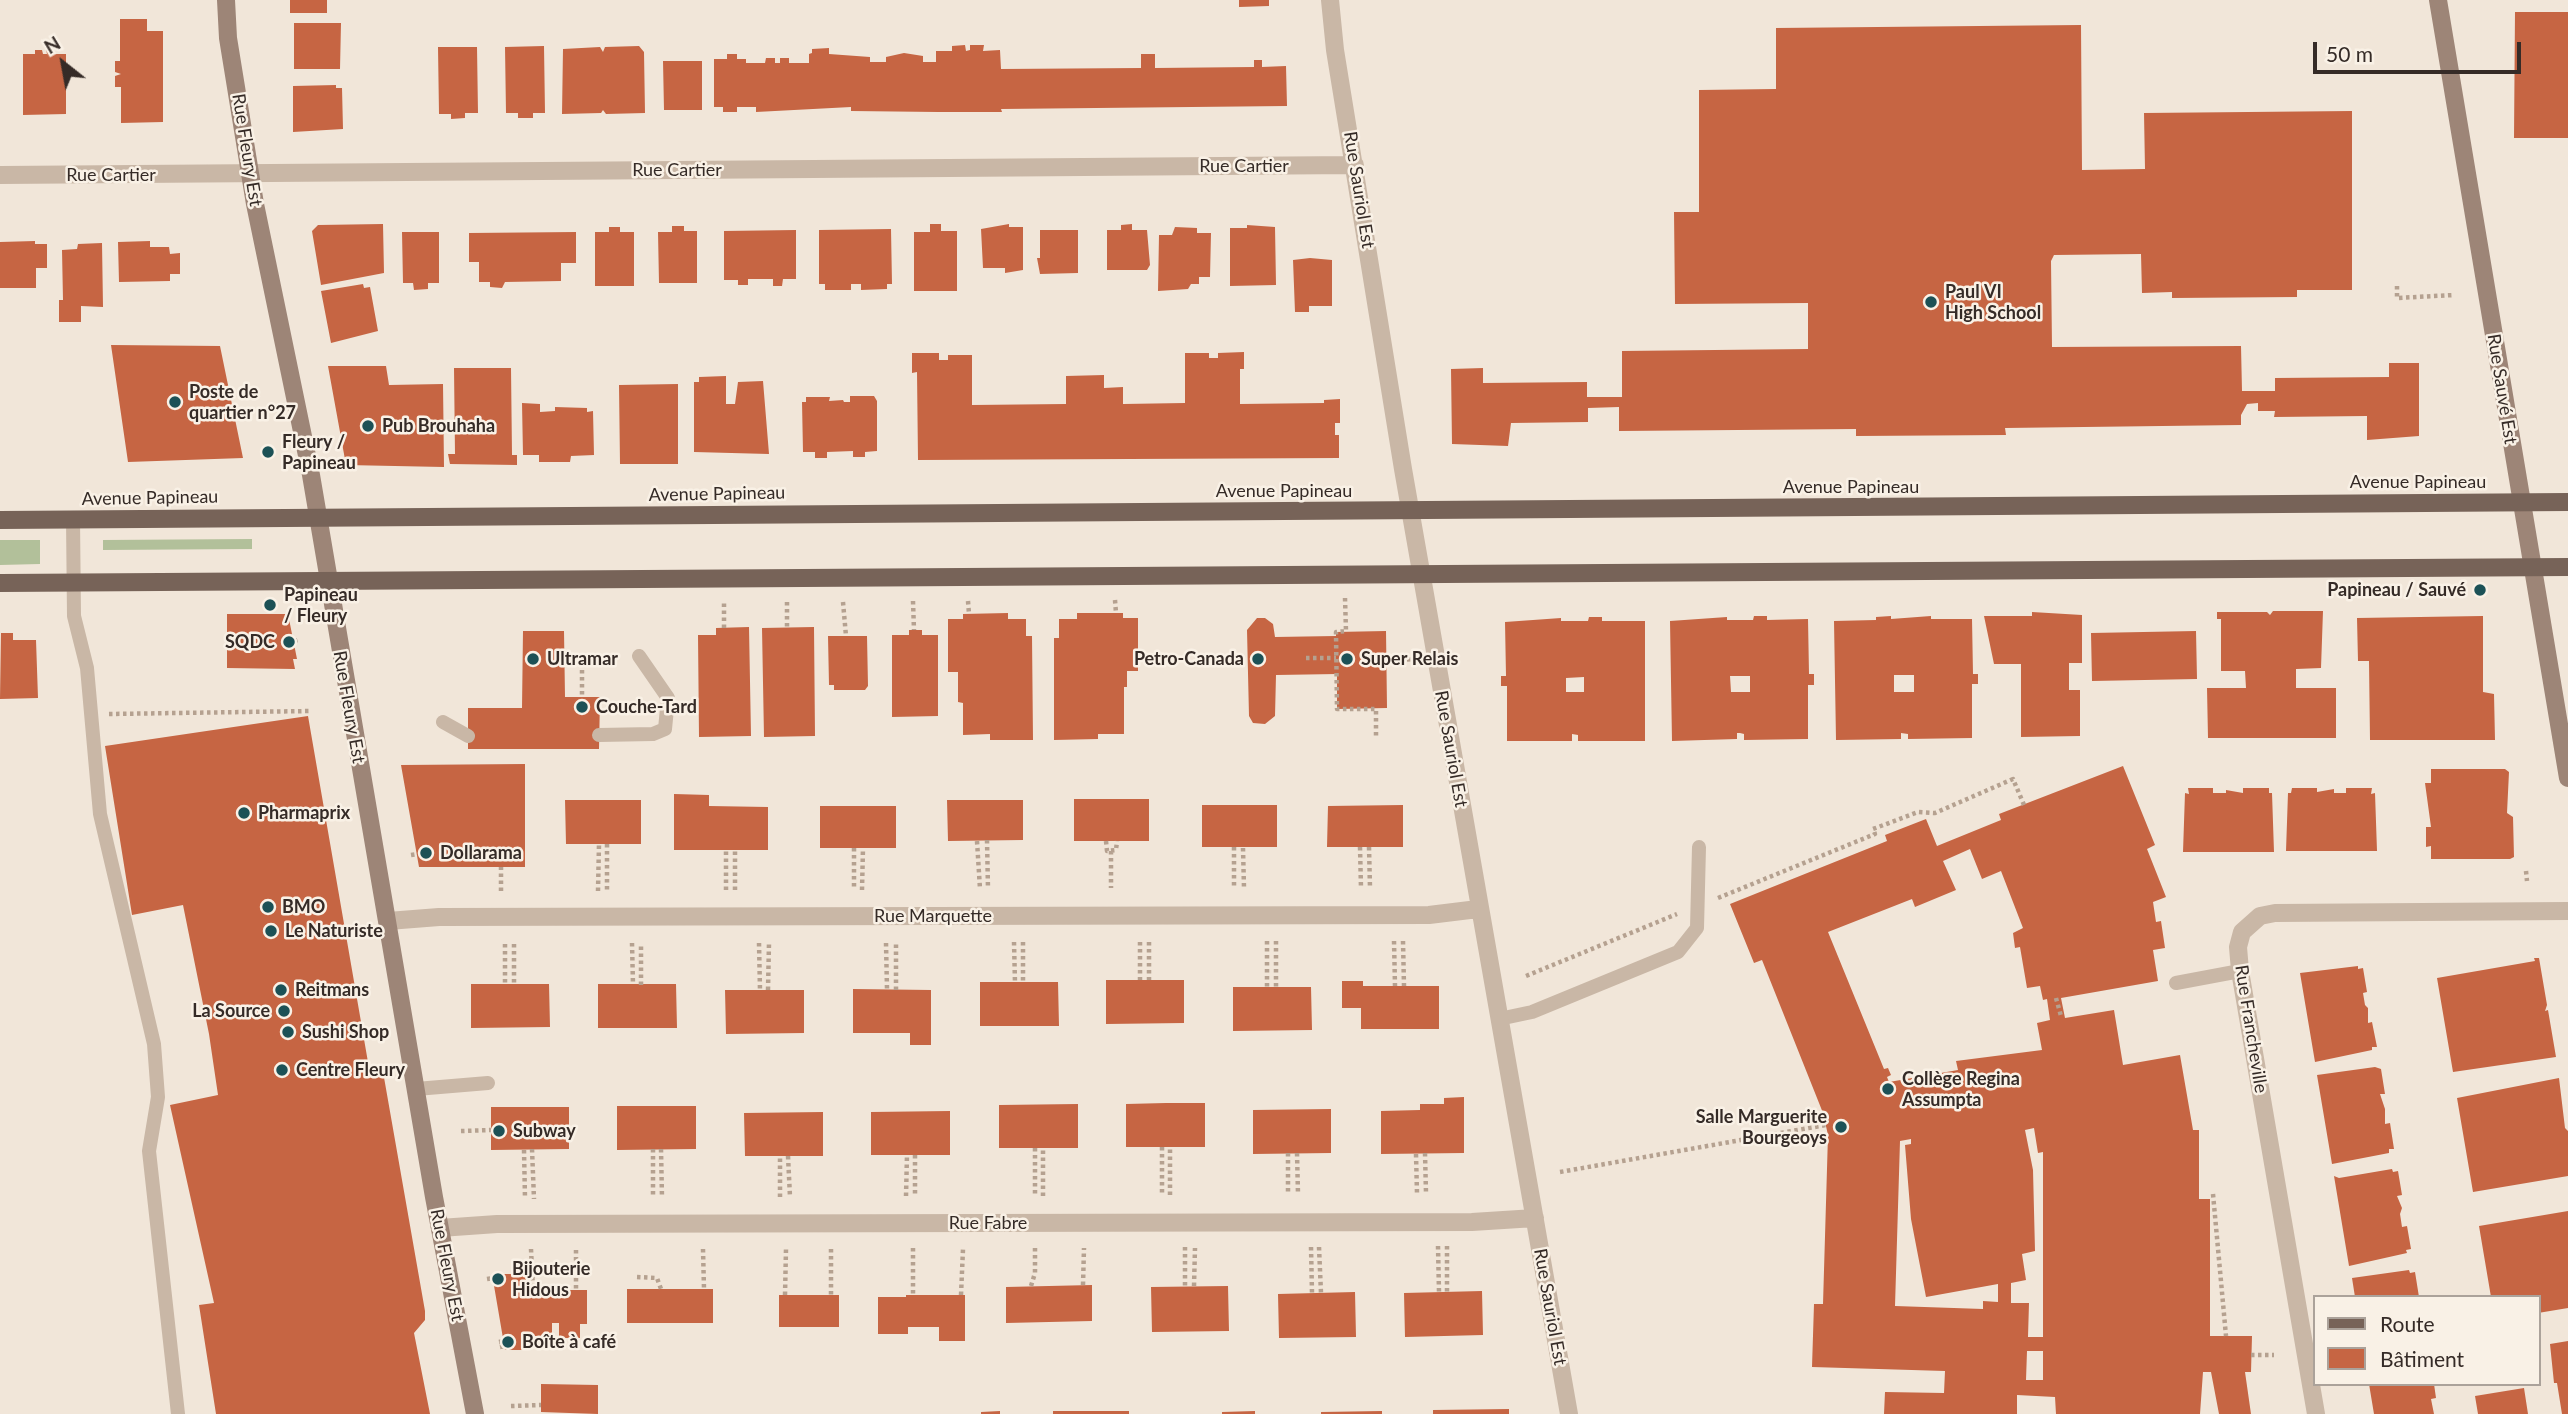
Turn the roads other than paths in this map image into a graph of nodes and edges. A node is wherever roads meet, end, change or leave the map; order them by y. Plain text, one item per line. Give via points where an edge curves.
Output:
1 (226, 0) edge
2 (1330, 0) edge
3 (2438, 0) edge
4 (1355, 165) junction
5 (250, 173) junction
6 (0, 175) edge
7 (2568, 502) edge
8 (2521, 504) junction
9 (1411, 511) junction
10 (73, 519) junction
11 (318, 519) junction
12 (0, 520) edge
13 (2533, 567) junction
14 (2568, 568) edge
15 (1422, 575) junction
16 (328, 581) junction
17 (73, 582) junction
18 (0, 583) edge
19 (639, 656) dead end
20 (443, 722) dead end
21 (599, 735) dead end
22 (468, 736) dead end
23 (2568, 778) edge
24 (1699, 848) dead end
25 (1478, 909) junction
26 (2568, 911) edge
27 (388, 921) junction
28 (2240, 971) junction
29 (2176, 983) dead end
30 (1499, 1019) junction
31 (488, 1083) dead end
32 (416, 1089) junction
33 (1535, 1217) junction
34 (440, 1228) junction
35 (178, 1414) edge
36 (475, 1414) edge
37 (1569, 1414) edge
38 (2316, 1414) edge

1 - 5 street, Rue Fleury Est
2 - 4 street, Rue Sauriol Est
3 - 8 street, Rue Sauvé Est
4 - 5 street, Rue Cartier
4 - 9 street, Rue Sauriol Est
5 - 6 street, Rue Cartier
5 - 11 street, Rue Fleury Est
7 - 8 main road, Avenue Papineau
8 - 9 main road, Avenue Papineau
8 - 13 street, Rue Sauvé Est
9 - 11 main road, Avenue Papineau
9 - 15 street, Rue Sauriol Est
10 - 11 main road, Avenue Papineau
10 - 12 main road, Avenue Papineau
10 - 17 lane
11 - 16 street, Rue Fleury Est
13 - 14 main road
13 - 15 main road
13 - 23 street, Rue Sauvé Est
15 - 16 main road
15 - 25 street, Rue Sauriol Est
16 - 17 main road
16 - 27 street, Rue Fleury Est
17 - 18 main road
17 - 35 lane via 74,616 87,668 100,814 155,1044 158,1097 149,1151
19 - 21 lane via 668,698 665,729 653,734
20 - 22 lane
24 - 30 lane via 1697,928 1678,952 1532,1012
25 - 27 street, Rue Marquette via 1429,915 439,917
25 - 30 street, Rue Sauriol Est
26 - 28 street, Rue Francheville via 2267,914 2242,932
27 - 32 street, Rue Fleury Est
28 - 29 lane
28 - 38 street, Rue Francheville
30 - 33 street, Rue Sauriol Est
31 - 32 lane
32 - 34 street, Rue Fleury Est
33 - 34 street, Rue Fabre via 1472,1222 497,1224
33 - 37 street, Rue Sauriol Est
34 - 36 street, Rue Fleury Est

